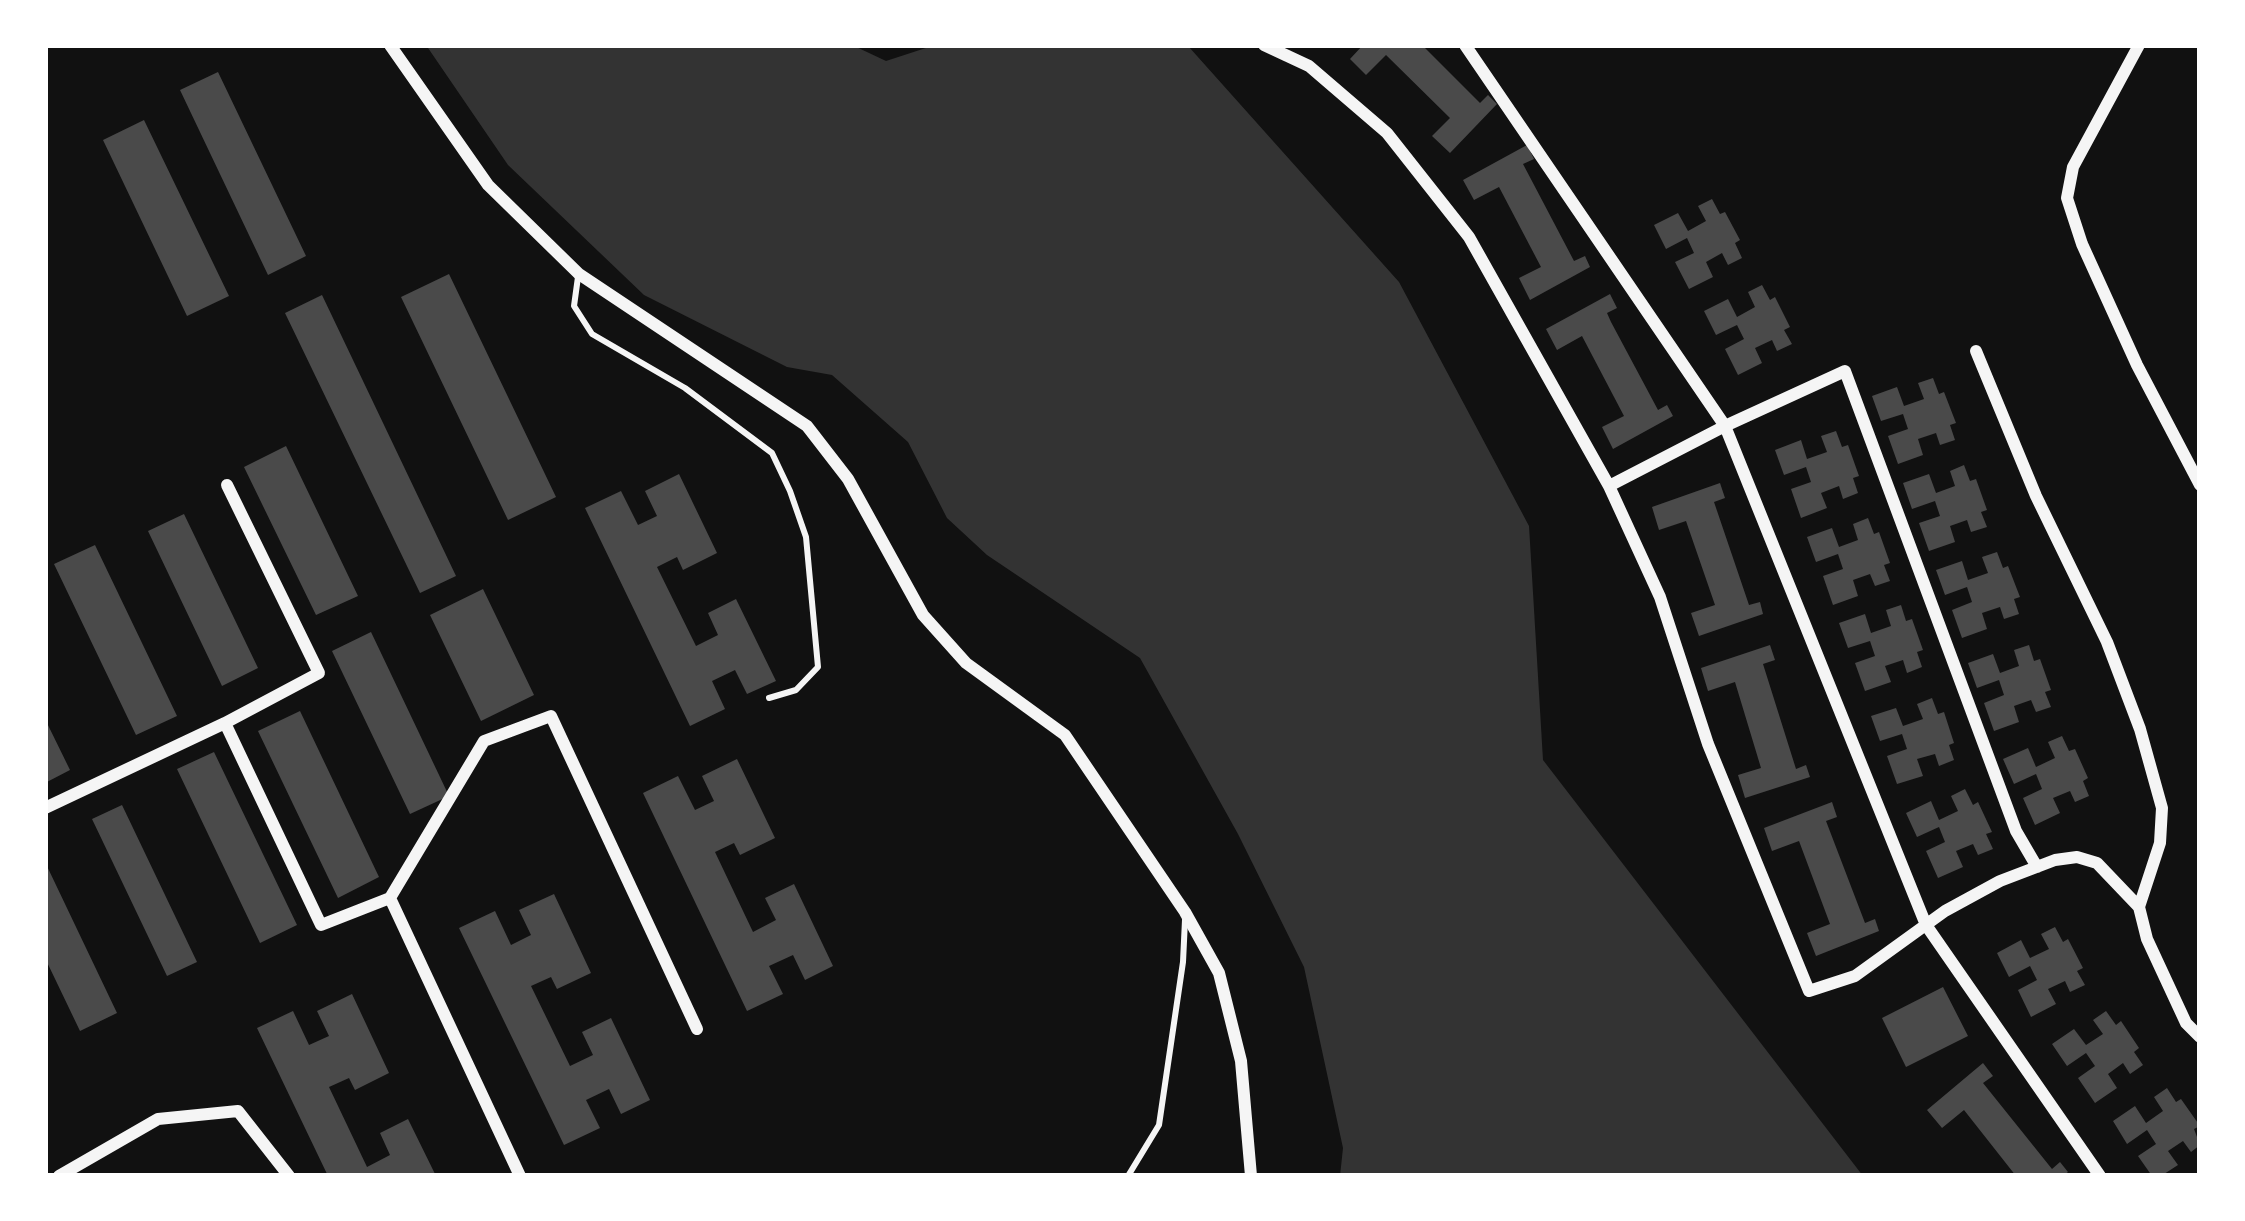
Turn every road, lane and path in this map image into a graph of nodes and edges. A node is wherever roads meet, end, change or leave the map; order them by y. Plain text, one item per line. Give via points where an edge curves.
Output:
1 (390, 45) edge
2 (1264, 45) edge
3 (1466, 45) edge
4 (2139, 45) edge
5 (578, 274) junction
6 (1976, 351) dead end
7 (1725, 426) junction
8 (2200, 484) edge
9 (227, 485) dead end
10 (1609, 486) junction
11 (769, 698) dead end
12 (225, 723) junction
13 (45, 808) edge
14 (2037, 867) junction
15 (390, 898) junction
16 (2139, 907) junction
17 (1185, 912) junction
18 (1926, 926) junction
19 (698, 1028) dead end
20 (2200, 1037) edge
21 (59, 1176) edge
22 (289, 1176) edge
23 (520, 1176) edge
24 (1128, 1176) edge
25 (1251, 1176) edge
26 (2100, 1176) edge

1 - 5 street via 488,185
2 - 10 street via 1309,66 1387,133 1469,238
3 - 7 street
4 - 8 street via 2073,167 2067,198 2138,365
5 - 11 lane via 574,306 592,334 685,388 772,453 790,491 806,537 818,667 796,689
5 - 17 street via 807,426 848,479 923,615 966,663 1065,735
6 - 16 street via 2140,729 2162,808
7 - 10 street
7 - 14 street via 1845,371 2000,790
7 - 18 street
9 - 12 street via 320,673
10 - 18 street via 1660,597 1708,744 1809,991 1855,976
12 - 13 street
12 - 15 street via 321,925
14 - 16 street via 2077,856 2098,863
14 - 18 street
15 - 19 street via 484,740 551,716
15 - 23 street
16 - 20 street via 2176,1002
17 - 24 lane via 1159,1125
17 - 25 street via 1219,974 1240,1061
18 - 26 street
21 - 22 street via 158,1120 238,1112

